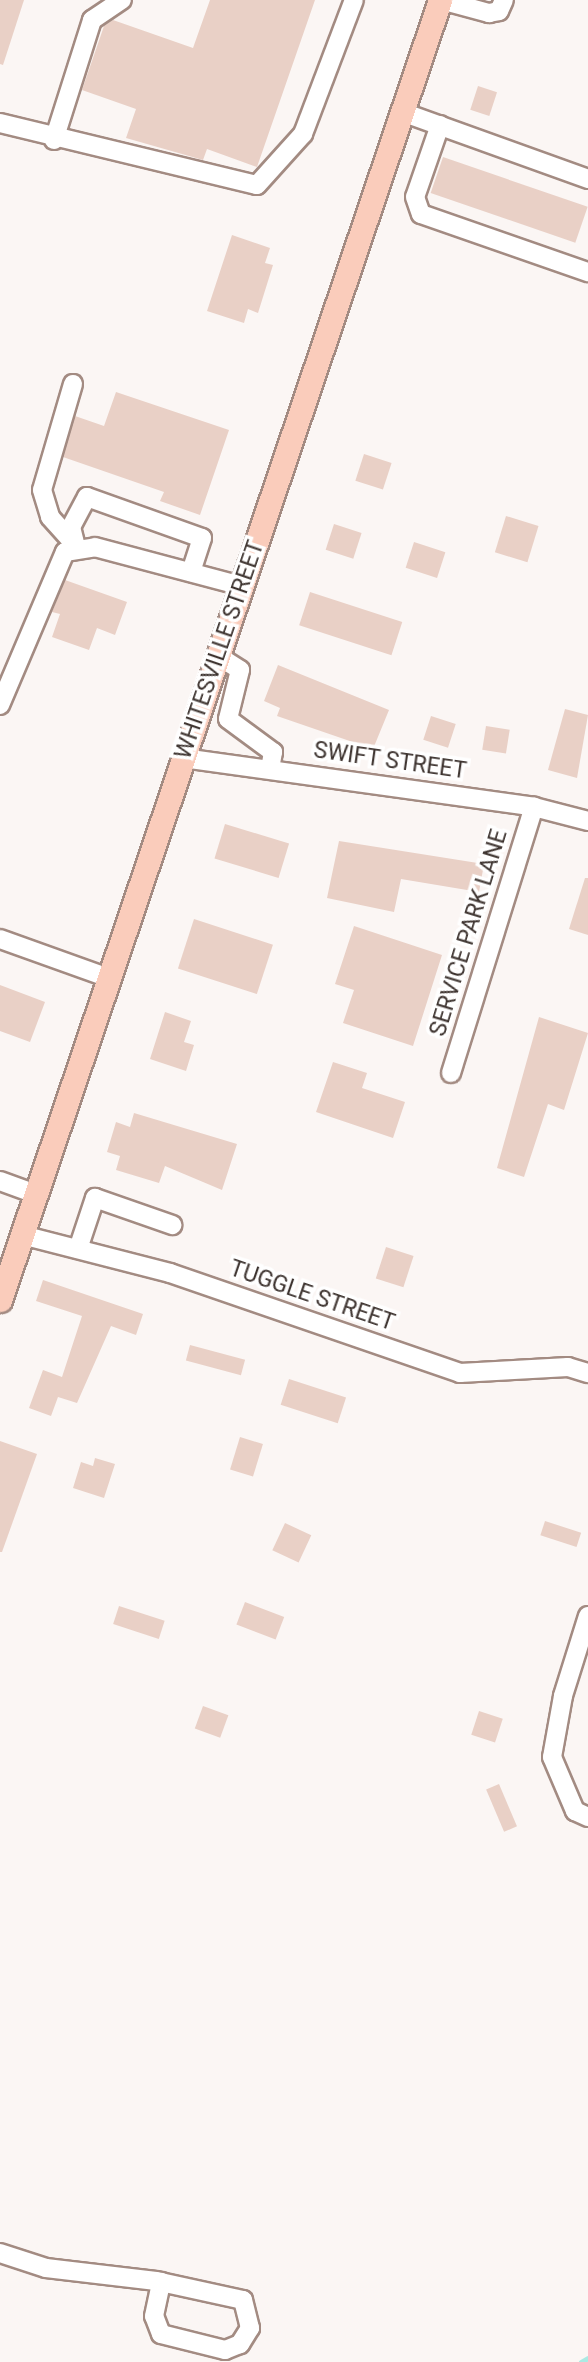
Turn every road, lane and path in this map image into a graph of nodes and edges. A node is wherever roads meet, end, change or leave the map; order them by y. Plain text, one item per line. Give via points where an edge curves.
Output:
1 (122, 0) edge
2 (354, 0) edge
3 (440, 0) edge
4 (504, 0) edge
5 (402, 111) junction
6 (0, 123) edge
7 (440, 125) junction
8 (54, 139) junction
9 (588, 179) edge
10 (588, 272) edge
11 (73, 384) dead end
12 (76, 547) junction
13 (191, 572) junction
14 (242, 586) junction
15 (218, 656) junction
16 (0, 705) edge
17 (183, 758) junction
18 (270, 769) junction
19 (534, 807) junction
20 (588, 821) edge
21 (0, 939) edge
22 (109, 978) junction
23 (451, 1073) dead end
24 (0, 1181) edge
25 (36, 1194) junction
26 (172, 1225) dead end
27 (22, 1235) junction
28 (78, 1249) junction
29 (0, 1300) edge
30 (588, 1373) edge
31 (587, 1620) edge
32 (588, 1816) edge
33 (0, 2253) edge
34 (161, 2282) junction

1 - 8 street via 92,20
2 - 8 street via 303,134 257,185
3 - 4 street via 489,13 499,11
3 - 5 main road, WHITESVILLE STREET
5 - 7 street
5 - 14 main road, WHITESVILLE STREET
6 - 8 street
7 - 9 street
7 - 10 street via 415,197 421,214
11 - 12 street via 42,490 50,517
12 - 13 street
12 - 13 street via 71,527 87,497 202,538
12 - 16 street via 56,563
13 - 14 street
14 - 15 main road, WHITESVILLE STREET
15 - 17 main road, WHITESVILLE STREET
15 - 18 street via 240,670 228,719 273,752
17 - 18 street, SWIFT STREET
17 - 22 main road, WHITESVILLE STREET
18 - 19 street, SWIFT STREET
19 - 20 street, SWIFT STREET
19 - 23 street, SERVICE PARK LANE
21 - 22 street
22 - 25 main road, WHITESVILLE STREET
24 - 25 street
25 - 27 main road, WHITESVILLE STREET
26 - 28 street via 95,1198
27 - 28 street, TUGGLE STREET
27 - 29 main road, WHITESVILLE STREET
28 - 30 street, TUGGLE STREET via 170,1273 460,1373 568,1367
31 - 32 street via 552,1757 575,1811
33 - 34 street via 47,2268
34 - 34 street via 243,2300 250,2328 240,2344 225,2350 161,2334 154,2316

